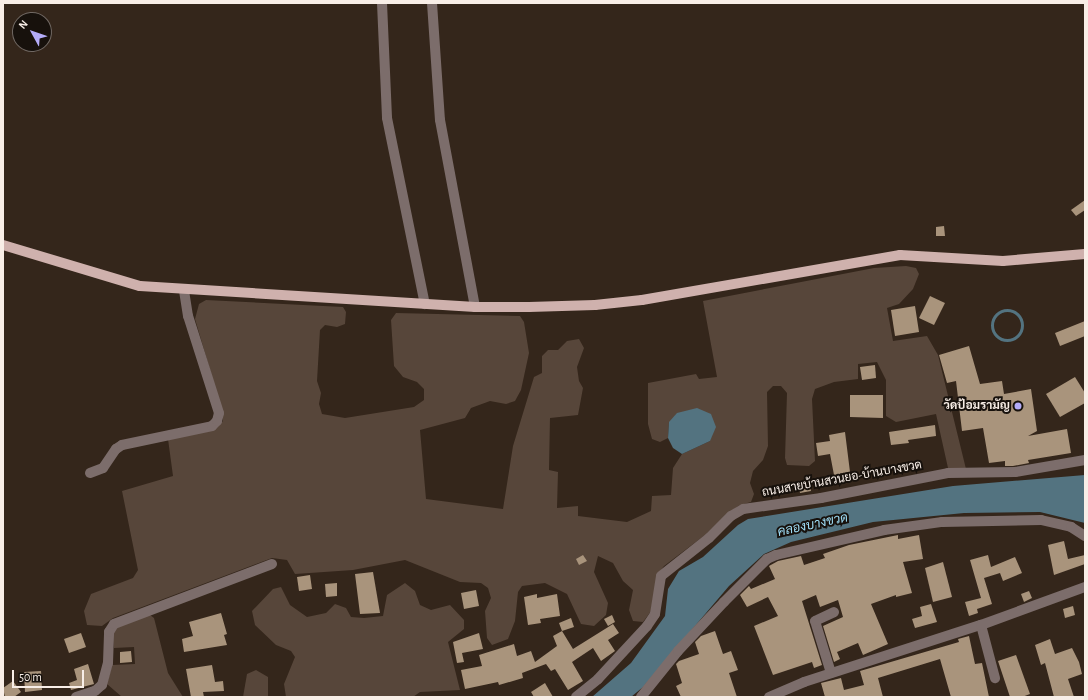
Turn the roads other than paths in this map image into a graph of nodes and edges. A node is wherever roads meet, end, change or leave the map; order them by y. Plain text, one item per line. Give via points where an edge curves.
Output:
1 (382, 3) edge
2 (432, 3) edge
3 (3, 245) edge
4 (1085, 254) edge
5 (184, 290) junction
6 (425, 304) junction
7 (475, 307) junction
8 (1085, 460) edge
9 (90, 473) dead end
10 (1085, 536) edge
11 (272, 564) dead end
12 (1085, 587) edge
13 (834, 612) dead end
14 (981, 625) junction
15 (831, 673) junction
16 (995, 678) dead end
17 (76, 697) edge
18 (576, 697) edge
19 (642, 697) edge
20 (769, 697) edge

1 - 6 street via 387,118
2 - 7 street via 440,120
3 - 5 main road via 140,286
4 - 7 main road via 1003,261 900,255 626,302
5 - 6 main road
5 - 9 street via 188,316 219,413 217,422 212,426 122,445 116,449 103,468
6 - 7 main road
8 - 18 street, ถนนสายบ้านสวนยอ-บ้านบางขวด via 1015,472 948,474 821,498 743,509 731,516 709,538 661,576 655,614 648,626 598,679
10 - 19 street via 1072,527 1041,520 942,522 861,534 776,555 767,559 724,602 678,651
11 - 17 street via 114,624 109,632 108,663 102,685 95,691
12 - 14 street
13 - 15 street via 815,621
14 - 15 street
14 - 16 street
15 - 20 street

